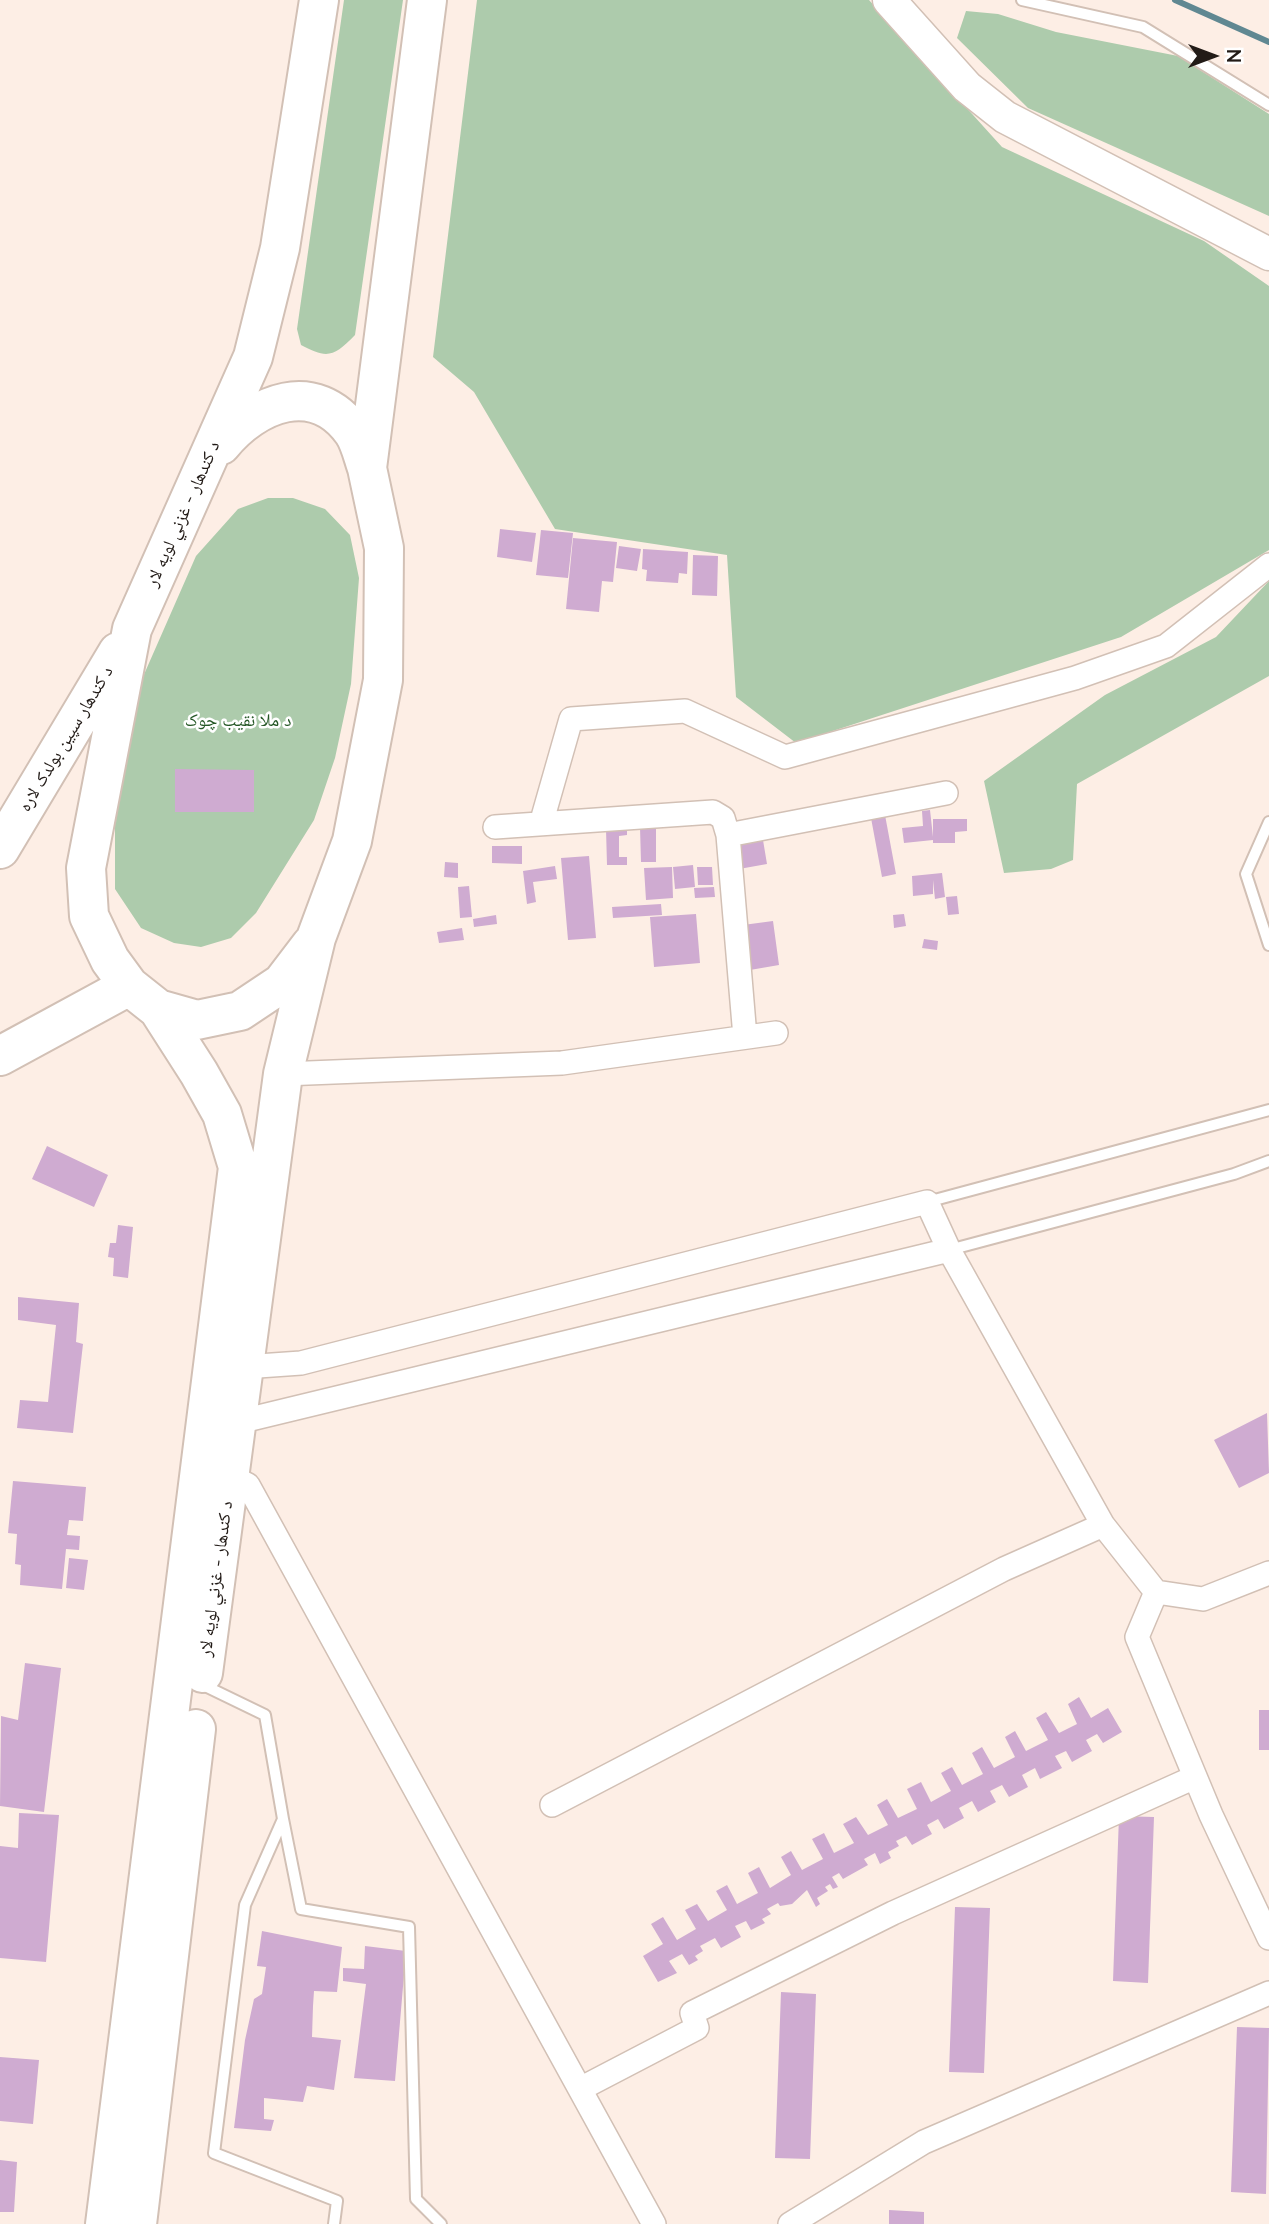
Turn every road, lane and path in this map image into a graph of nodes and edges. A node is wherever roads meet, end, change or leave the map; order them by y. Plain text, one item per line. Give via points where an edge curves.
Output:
1 (319, 0) edge
2 (428, 0) edge
3 (889, 0) edge
4 (1022, 0) edge
5 (1269, 105) edge
6 (1269, 254) edge
7 (207, 462) junction
8 (367, 468) junction
9 (1269, 565) edge
10 (132, 629) junction
11 (946, 793) dead end
12 (1269, 822) edge
13 (541, 824) junction
14 (495, 827) dead end
15 (728, 835) junction
16 (0, 849) edge
17 (316, 938) junction
18 (1269, 945) edge
19 (144, 998) junction
20 (776, 1033) dead end
21 (745, 1037) junction
22 (10, 1051) edge
23 (283, 1074) junction
24 (0, 1077) edge
25 (1269, 1110) edge
26 (1269, 1161) edge
27 (927, 1202) junction
28 (949, 1250) junction
29 (244, 1367) junction
30 (221, 1421) junction
31 (230, 1476) junction
32 (1103, 1525) junction
33 (1269, 1573) edge
34 (1156, 1592) junction
35 (201, 1684) junction
36 (1195, 1777) junction
37 (552, 1805) dead end
38 (284, 1819) junction
39 (1269, 1938) edge
40 (1269, 1993) edge
41 (580, 2088) junction
42 (105, 2224) edge
43 (137, 2224) edge
44 (334, 2224) edge
45 (441, 2224) edge
46 (654, 2224) edge
47 (790, 2224) edge

1 - 7 highway, د کندهار - غزني لويه لار via 280,248 253,357
2 - 8 highway, د کندهار - غزني لويه لار
3 - 6 street via 967,86 1005,117
4 - 5 lane via 1143,27
7 - 8 highway via 235,427 267,406 296,400 326,407 353,433
7 - 10 highway, د کندهار - غزني لويه لار
8 - 17 highway, د کندهار - غزني لويه لار via 384,548 383,680 352,841
9 - 13 street via 1166,646 1076,678 785,757 685,710 571,719
10 - 16 highway, د کندهار سپین بولدک لاره
10 - 19 highway, د کندهار - غزني لويه لار via 86,868 89,916 110,960
11 - 15 street
12 - 18 lane via 1246,874
13 - 14 street
13 - 15 street via 713,812 723,818
15 - 21 street
17 - 19 highway, د کندهار - غزني لويه لار via 282,983 240,1011 197,1020
17 - 23 highway, د کندهار - غزني لويه لار
19 - 22 highway
19 - 30 highway, د کندهار - غزني لويه لار via 222,1114 238,1167
20 - 21 street
21 - 23 street via 562,1063
22 - 24 street
23 - 29 highway, د کندهار - غزني لويه لار
25 - 27 lane
26 - 28 lane
27 - 28 street
27 - 29 street via 301,1363
28 - 30 street
28 - 32 street
29 - 30 highway, د کندهار - غزني لويه لار
30 - 31 highway, د کندهار - غزني لويه لار
30 - 42 highway, د کندهار - غزني لويه لار via 183,1624
31 - 35 highway, د کندهار - غزني لويه لار
31 - 41 street via 248,1485
32 - 34 street
32 - 37 street via 1004,1569
33 - 34 street via 1203,1599
34 - 36 street via 1137,1637
35 - 38 lane via 265,1715
35 - 43 highway, د کندهار - غزني لويه لار
36 - 39 street
36 - 41 street via 893,1913 692,2014 697,2028
38 - 44 lane via 245,1905 214,2154 337,2201
38 - 45 lane via 301,1909 409,1927 416,2199
40 - 47 street via 924,2142
41 - 46 street

